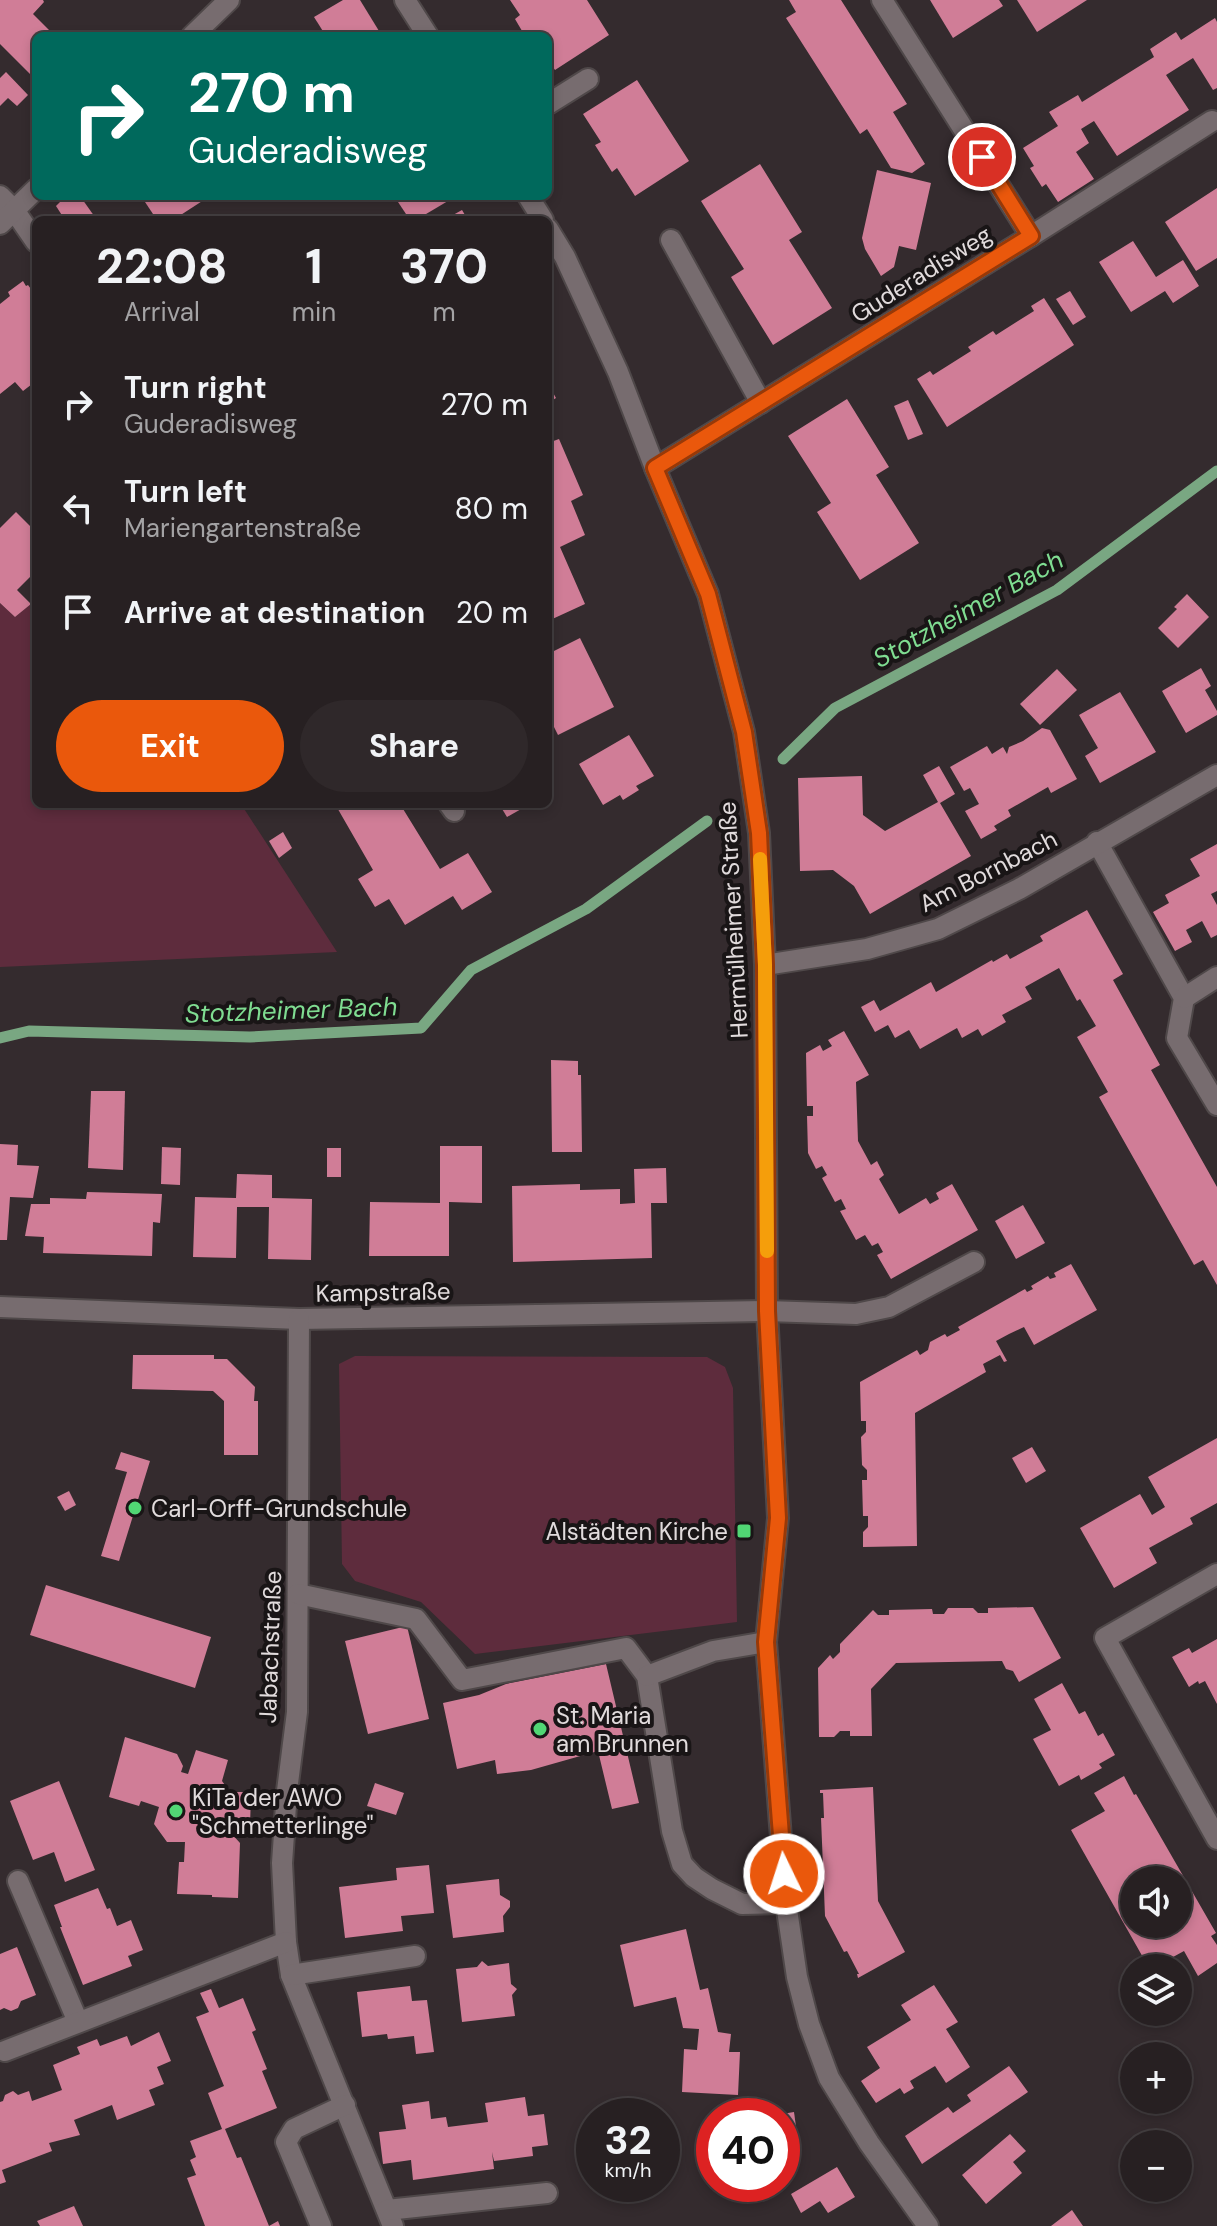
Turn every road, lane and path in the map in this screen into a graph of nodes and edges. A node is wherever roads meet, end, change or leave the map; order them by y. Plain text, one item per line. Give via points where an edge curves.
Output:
1 (229, 0) edge
2 (405, 0) edge
3 (882, 0) edge
4 (196, 32) edge
5 (425, 32) edge
6 (588, 79) dead end
7 (552, 102) edge
8 (1212, 121) dead end
9 (32, 192) edge
10 (5, 210) edge
11 (552, 236) edge
12 (1031, 236) junction
13 (32, 238) edge
14 (671, 240) dead end
15 (761, 403) junction
16 (655, 468) junction
17 (1217, 775) edge
18 (1097, 842) junction
19 (765, 965) junction
20 (1217, 977) edge
21 (1184, 998) junction
22 (1217, 1105) edge
23 (974, 1262) dead end
24 (0, 1307) edge
25 (767, 1311) junction
26 (299, 1319) junction
27 (1217, 1574) edge
28 (298, 1594) junction
29 (766, 1642) junction
30 (647, 1676) junction
31 (1217, 1839) edge
32 (18, 1881) dead end
33 (786, 1903) junction
34 (286, 1942) junction
35 (415, 1956) dead end
36 (291, 1975) junction
37 (78, 2022) junction
38 (5, 2051) dead end
39 (345, 2105) junction
40 (547, 2193) dead end
41 (390, 2218) edge
42 (321, 2226) edge
43 (928, 2226) edge

1 - 4 street
2 - 5 street
3 - 12 street
6 - 7 street
8 - 12 street, Guderadisweg
9 - 10 street
10 - 13 street
11 - 16 street, Hermülheimer Straße via 618,372
12 - 15 street, Guderadisweg
14 - 15 street
15 - 16 street, Guderadisweg
16 - 19 street, Hermülheimer Straße via 708,594 744,732 759,833
17 - 18 street, Am Bornbach
18 - 19 street, Am Bornbach via 938,929 867,949
18 - 21 street
19 - 25 street, Hermülheimer Straße
20 - 21 street
21 - 22 street via 1177,1038
23 - 25 street via 889,1307 856,1314
24 - 26 street, Kampstraße
25 - 26 street, Kampstraße
25 - 29 street, Hermülheimer Straße via 778,1518
26 - 28 street, Jabachstraße
27 - 31 street via 1105,1638
28 - 30 street via 416,1619 462,1680 626,1648
28 - 34 street, Jabachstraße via 297,1712 282,1863
29 - 30 street via 713,1651
29 - 33 street, Hermülheimer Straße
30 - 33 street via 682,1864 694,1877 742,1904
32 - 37 street
33 - 43 street, Hermülheimer Straße via 797,1977 829,2078
34 - 36 street, Jabachstraße
34 - 37 street
35 - 36 street
36 - 39 street, Jabachstraße
37 - 38 street
39 - 41 street, Jabachstraße
39 - 42 street via 294,2129 286,2142
40 - 41 street, Jabachstraße

